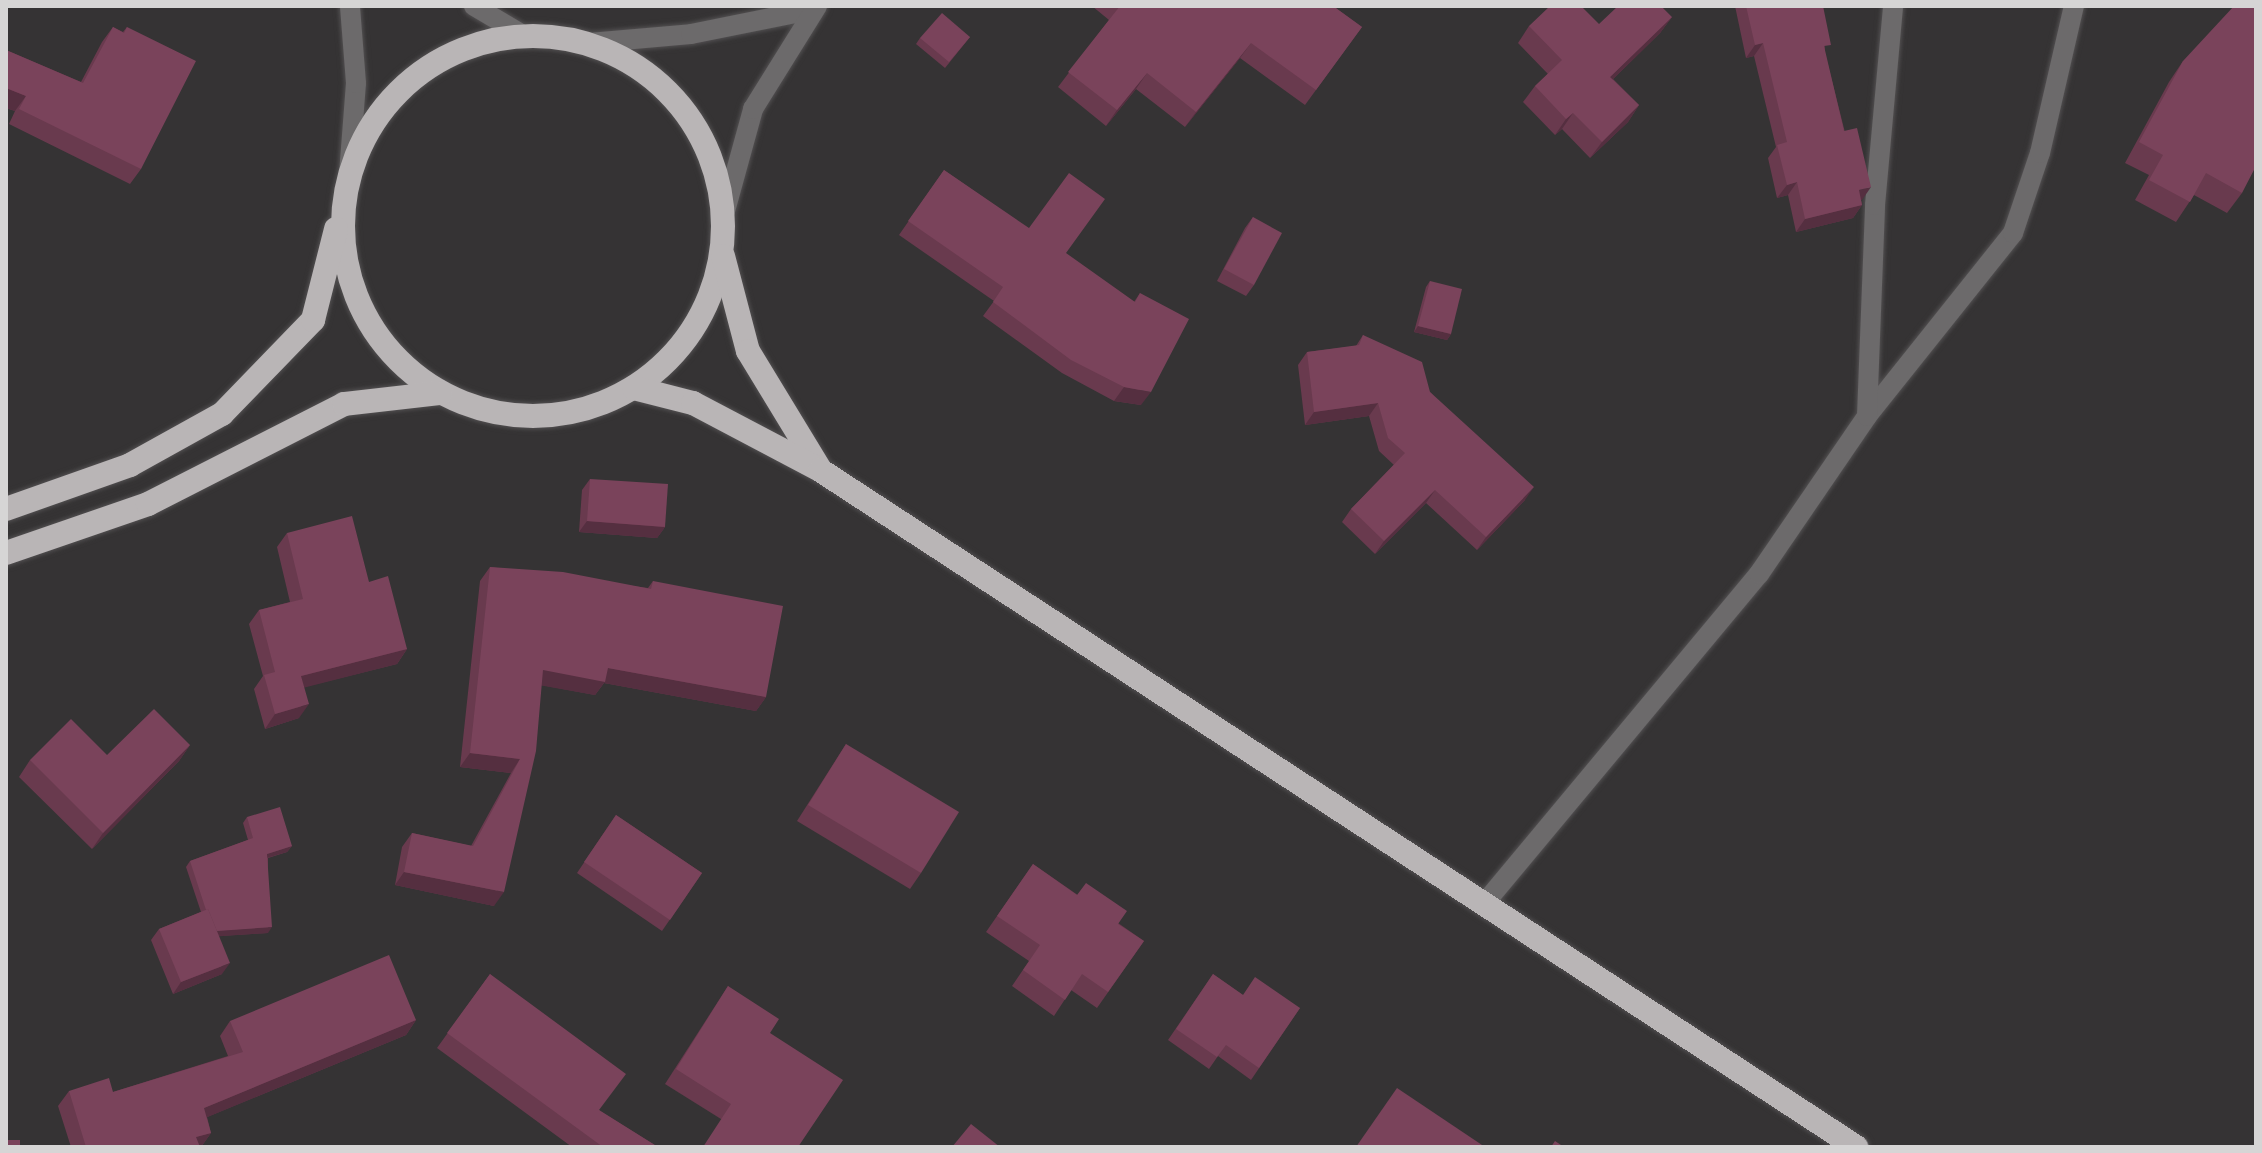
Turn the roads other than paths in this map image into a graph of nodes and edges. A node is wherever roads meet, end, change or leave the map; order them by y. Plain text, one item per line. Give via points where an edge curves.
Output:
1 (350, 6) edge
2 (474, 6) edge
3 (1893, 6) edge
4 (2074, 6) edge
5 (816, 7) edge
6 (523, 35) junction
7 (589, 43) junction
8 (349, 174) junction
9 (342, 208) junction
10 (725, 211) junction
11 (723, 255) junction
12 (634, 388) junction
13 (440, 393) junction
14 (1867, 416) junction
15 (820, 470) junction
16 (6, 509) edge
17 (6, 553) edge
18 (1484, 904) junction
19 (1856, 1147) edge

1 - 8 street via 356,83
2 - 6 street
3 - 14 street via 1875,205
4 - 14 street via 2040,153 2013,233
5 - 7 street via 691,34
5 - 10 street via 753,109
6 - 7 highway
6 - 8 highway via 465,48 414,77 373,121
7 - 10 highway via 641,68 683,106 712,156
8 - 9 highway
9 - 13 highway via 345,263 364,315 396,360
9 - 16 highway via 313,320 222,414 130,465
10 - 11 highway
11 - 12 highway via 707,307 676,353
11 - 15 highway via 748,351
12 - 13 highway via 588,409 537,416 487,411
12 - 15 highway via 693,403
13 - 17 highway via 344,404 148,504
14 - 18 street via 1759,574
15 - 18 highway
18 - 19 highway

